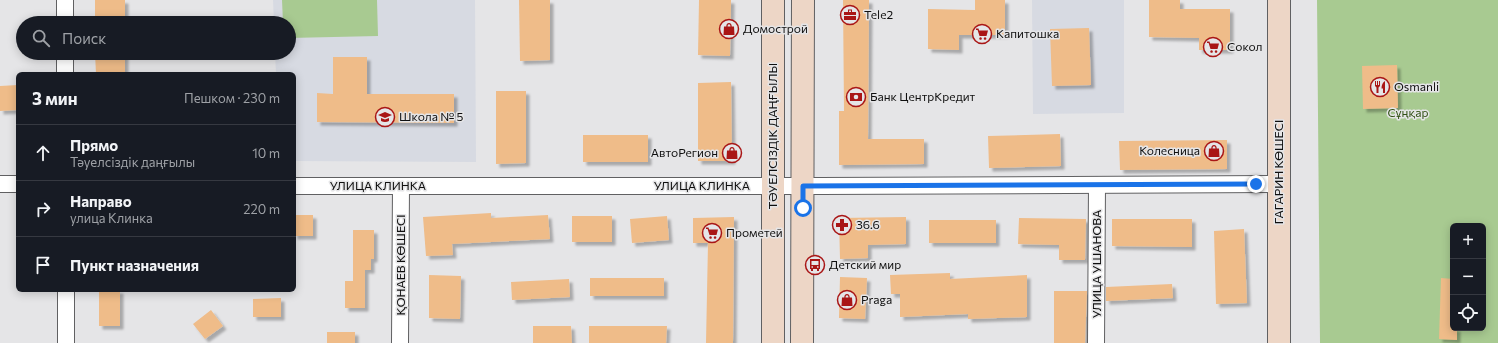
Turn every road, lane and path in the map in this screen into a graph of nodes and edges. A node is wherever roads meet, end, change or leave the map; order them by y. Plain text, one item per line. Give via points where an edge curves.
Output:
1 (66, 0) edge
2 (773, 0) edge
3 (803, 0) edge
4 (1279, 0) edge
5 (65, 16) edge
6 (65, 60) edge
7 (65, 72) edge
8 (0, 184) edge
9 (16, 184) edge
10 (1278, 184) junction
11 (1097, 185) junction
12 (296, 186) edge
13 (401, 186) junction
14 (774, 186) junction
15 (803, 186) junction
16 (66, 292) edge
17 (66, 343) edge
18 (400, 343) edge
19 (773, 343) edge
20 (802, 343) edge
21 (1096, 343) edge
22 (1279, 343) edge

1 - 5 street
2 - 14 street, ТӘУЕЛСІЗДІК ДАҢҒЫЛЫ
3 - 15 street
4 - 10 street, ГАГАРИН КӨШЕСІ
6 - 7 street
8 - 9 street
10 - 11 street, УЛИЦА КЛИНКА
10 - 22 street, ГАГАРИН КӨШЕСІ
11 - 15 street, УЛИЦА КЛИНКА
11 - 21 street, УЛИЦА УШАНОВА
12 - 13 street, УЛИЦА КЛИНКА
13 - 14 street, УЛИЦА КЛИНКА
13 - 18 street, ҚОНАЕВ КӨШЕСІ
14 - 15 street, УЛИЦА КЛИНКА
14 - 19 street, ТӘУЕЛСІЗДІК ДАҢҒЫЛЫ
15 - 20 street
16 - 17 street

